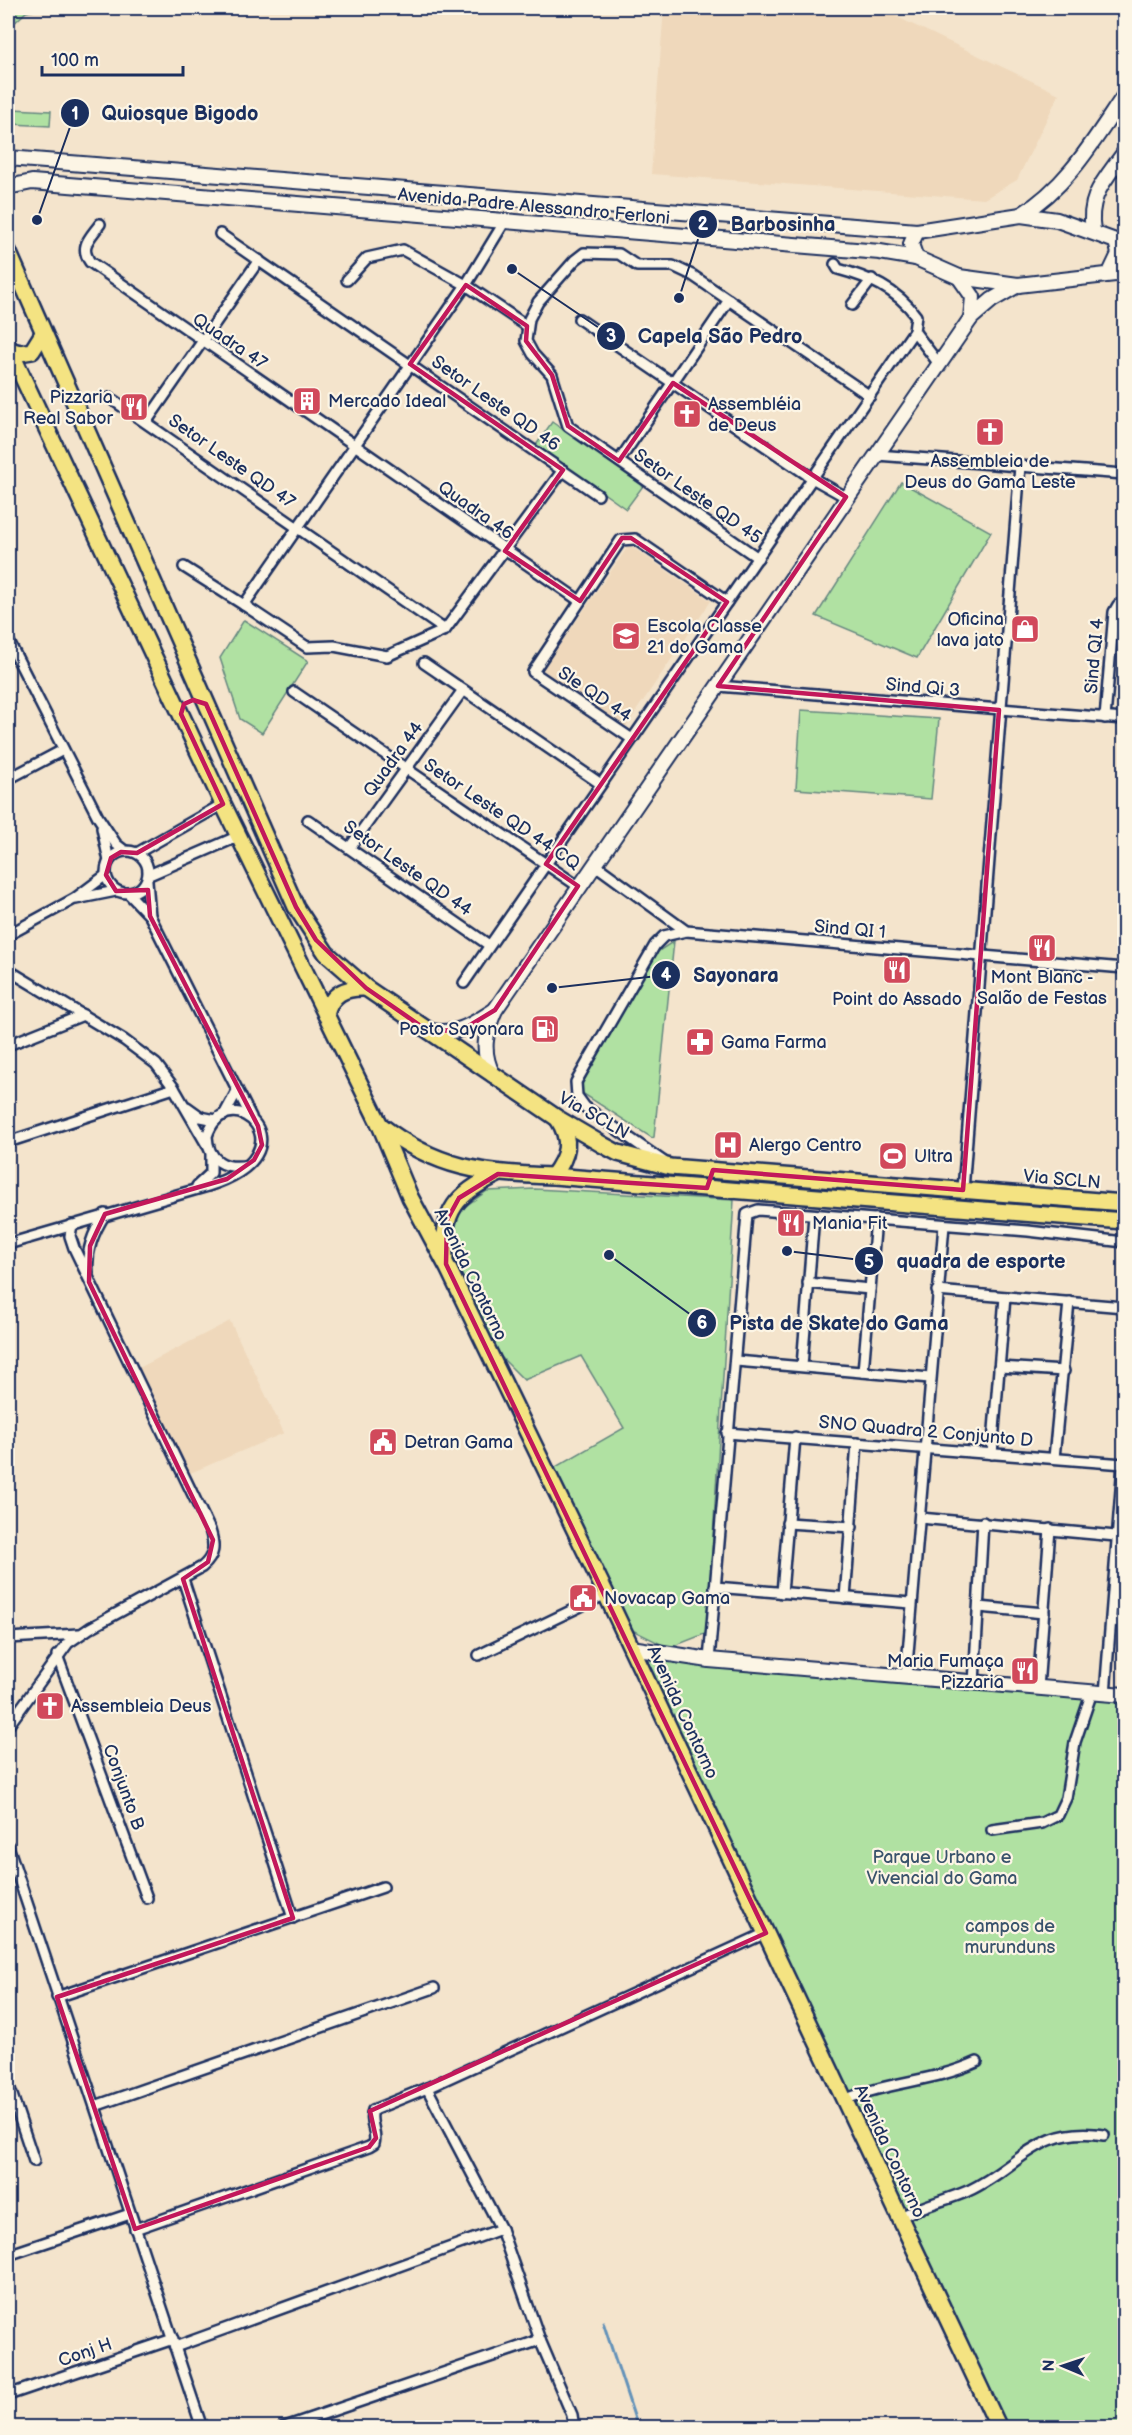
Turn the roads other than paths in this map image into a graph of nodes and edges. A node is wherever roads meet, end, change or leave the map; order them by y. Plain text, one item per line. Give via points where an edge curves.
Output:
1 (1125, 96) edge
2 (1125, 153) edge
3 (8, 158) edge
4 (281, 180) junction
5 (8, 187) edge
6 (415, 190) junction
7 (280, 203) junction
8 (597, 205) junction
9 (624, 207) junction
10 (412, 214) junction
11 (1021, 215) junction
12 (777, 220) junction
13 (505, 221) junction
14 (100, 224) dead end
15 (596, 230) junction
16 (621, 231) junction
17 (917, 231) junction
18 (1093, 231) junction
19 (220, 234) dead end
20 (1120, 243) edge
21 (776, 244) junction
22 (8, 251) edge
23 (916, 258) junction
24 (259, 260) junction
25 (835, 264) dead end
26 (1110, 273) junction
27 (1125, 273) edge
28 (959, 277) junction
29 (873, 279) junction
30 (347, 280) dead end
31 (466, 285) junction
32 (1018, 285) junction
33 (729, 300) junction
34 (852, 305) dead end
35 (971, 318) junction
36 (579, 319) dead end
37 (527, 326) junction
38 (914, 331) junction
39 (42, 335) junction
40 (203, 343) junction
41 (8, 348) edge
42 (410, 364) junction
43 (939, 364) junction
44 (673, 383) junction
45 (870, 396) junction
46 (110, 398) dead end
47 (147, 422) junction
48 (354, 444) junction
49 (877, 455) junction
50 (619, 461) junction
51 (1020, 466) junction
52 (563, 470) junction
53 (1125, 474) edge
54 (812, 478) junction
55 (598, 495) dead end
56 (846, 497) junction
57 (297, 527) junction
58 (505, 551) junction
59 (758, 558) junction
60 (184, 567) dead end
61 (580, 601) junction
62 (727, 602) junction
63 (1125, 604) edge
64 (244, 605) junction
65 (445, 630) junction
66 (8, 640) edge
67 (424, 663) dead end
68 (718, 686) junction
69 (463, 690) junction
70 (294, 692) dead end
71 (206, 704) junction
72 (999, 710) junction
73 (181, 714) junction
74 (1105, 718) junction
75 (1125, 719) edge
76 (632, 739) junction
77 (63, 750) junction
78 (406, 768) junction
79 (8, 778) edge
80 (601, 784) junction
81 (223, 804) junction
82 (98, 817) junction
83 (308, 820) dead end
84 (239, 836) junction
85 (350, 847) junction
86 (125, 851) junction
87 (137, 853) junction
88 (109, 861) junction
89 (546, 864) junction
90 (594, 864) junction
91 (106, 875) junction
92 (148, 878) junction
93 (578, 886) junction
94 (116, 891) junction
95 (129, 894) junction
96 (74, 899) junction
97 (150, 916) junction
98 (686, 931) junction
99 (8, 935) edge
100 (489, 945) junction
101 (980, 957) junction
102 (1125, 968) edge
103 (8, 970) edge
104 (464, 983) dead end
105 (366, 988) junction
106 (495, 1010) junction
107 (82, 1015) junction
108 (326, 1015) junction
109 (428, 1031) junction
110 (8, 1046) edge
111 (493, 1075) junction
112 (174, 1088) junction
113 (237, 1091) junction
114 (183, 1104) junction
115 (220, 1117) junction
116 (251, 1118) junction
117 (557, 1118) junction
118 (380, 1125) junction
119 (8, 1142) edge
120 (207, 1145) junction
121 (211, 1155) junction
122 (248, 1165) junction
123 (670, 1167) junction
124 (710, 1170) junction
125 (734, 1172) junction
126 (498, 1174) junction
127 (553, 1176) junction
128 (707, 1188) junction
129 (193, 1189) junction
130 (735, 1190) junction
131 (963, 1190) junction
132 (1125, 1203) edge
133 (105, 1215) junction
134 (814, 1215) junction
135 (876, 1219) junction
136 (1125, 1221) edge
137 (944, 1225) junction
138 (72, 1226) junction
139 (1125, 1242) edge
140 (8, 1244) edge
141 (446, 1264) junction
142 (89, 1282) junction
143 (808, 1282) junction
144 (870, 1289) junction
145 (937, 1291) junction
146 (1005, 1297) junction
147 (1069, 1302) junction
148 (1125, 1307) edge
149 (736, 1361) junction
150 (802, 1366) junction
151 (999, 1367) junction
152 (1064, 1371) junction
153 (863, 1372) junction
154 (930, 1378) junction
155 (727, 1432) junction
156 (795, 1437) junction
157 (857, 1443) junction
158 (926, 1448) junction
159 (992, 1454) junction
160 (1054, 1458) junction
161 (1124, 1464) edge
162 (920, 1518) junction
163 (983, 1522) junction
164 (787, 1523) junction
165 (852, 1527) junction
166 (1050, 1529) junction
167 (1116, 1536) junction
168 (183, 1579) junction
169 (715, 1587) junction
170 (782, 1593) junction
171 (606, 1594) junction
172 (845, 1598) junction
173 (911, 1603) junction
174 (978, 1607) junction
175 (1044, 1613) junction
176 (1110, 1621) junction
177 (1125, 1622) edge
178 (79, 1634) junction
179 (8, 1638) edge
180 (631, 1648) junction
181 (57, 1655) junction
182 (479, 1655) dead end
183 (709, 1660) junction
184 (906, 1677) junction
185 (974, 1683) junction
186 (1038, 1688) junction
187 (1098, 1693) junction
188 (1125, 1695) edge
189 (8, 1726) edge
190 (992, 1830) dead end
191 (8, 1846) edge
192 (383, 1887) dead end
193 (147, 1898) dead end
194 (293, 1918) junction
195 (766, 1933) junction
196 (434, 1988) dead end
197 (57, 1997) junction
198 (977, 2062) dead end
199 (8, 2083) edge
200 (428, 2088) junction
201 (844, 2100) junction
202 (95, 2106) junction
203 (1104, 2135) dead end
204 (34, 2161) dead end
205 (130, 2214) junction
206 (900, 2218) junction
207 (135, 2229) junction
208 (501, 2229) junction
209 (8, 2254) edge
210 (540, 2340) junction
211 (174, 2343) junction
212 (8, 2396) edge
213 (202, 2427) edge
214 (282, 2427) edge
215 (574, 2427) edge
216 (999, 2427) edge

1 - 11 main road via 1060,186
2 - 18 main road via 1097,192 1090,215
3 - 4 main road, Avenida Padre Alessandro Ferloni
4 - 6 main road, Avenida Padre Alessandro Ferloni
4 - 7 main road via 286,192
5 - 7 main road, Avenida Padre Alessandro Ferloni via 32,182
6 - 8 main road, Avenida Padre Alessandro Ferloni
6 - 10 main road via 408,202
7 - 10 main road, Avenida Padre Alessandro Ferloni
8 - 9 main road, Avenida Padre Alessandro Ferloni
8 - 15 main road via 602,219
9 - 12 main road, Avenida Padre Alessandro Ferloni
9 - 16 main road via 617,218
10 - 13 main road, Avenida Padre Alessandro Ferloni
11 - 17 main road, Avenida Padre Alessandro Ferloni
11 - 18 main road, Avenida Padre Alessandro Ferloni
12 - 17 main road, Avenida Padre Alessandro Ferloni
12 - 21 main road via 780,235
13 - 15 main road, Avenida Padre Alessandro Ferloni
13 - 31 street
14 - 40 street, Quadra 47 via 84,246 90,262
15 - 16 main road, Avenida Padre Alessandro Ferloni
16 - 21 main road, Avenida Padre Alessandro Ferloni
17 - 23 main road via 911,244
18 - 20 main road, Avenida Padre Alessandro Ferloni
19 - 24 street
20 - 26 main road
21 - 23 main road, Avenida Padre Alessandro Ferloni
22 - 39 main road, Via SCLN
23 - 28 main road, Avenida Padre Alessandro Ferloni
24 - 40 street, Setor Leste QD 47
24 - 42 street
25 - 29 street
26 - 27 main road, Avenida Padre Alessandro Ferloni
26 - 32 main road, Avenida Padre Alessandro Ferloni
28 - 32 main road, Avenida Padre Alessandro Ferloni
28 - 35 main road via 972,297
29 - 34 street
29 - 38 street via 911,309 916,316
30 - 31 street via 368,258 404,250
31 - 37 street
31 - 42 street
32 - 35 main road
33 - 37 street via 673,266 637,266 619,254 584,253 538,302
33 - 44 street
33 - 45 street
35 - 43 main road
36 - 44 street
37 - 50 street, Setor Leste QD 45 via 526,341 532,354 552,375 568,426
38 - 43 street
38 - 45 street
39 - 41 main road via 32,351 20,353
39 - 71 main road, Via SCLN
40 - 47 street, Setor Leste QD 47
40 - 48 street, Quadra 47
41 - 73 main road, Avenida Contorno
42 - 48 street
42 - 52 street, Setor Leste QD 46
43 - 49 main road
44 - 50 street
44 - 54 street
45 - 54 street
46 - 47 street, Setor Leste QD 47
47 - 57 street, Setor Leste QD 47
48 - 57 street
48 - 58 street, Quadra 46
49 - 51 street
49 - 56 main road
50 - 59 street, Setor Leste QD 45
51 - 53 street
51 - 72 street
52 - 55 street, Setor Leste QD 46
52 - 58 street
54 - 56 street
54 - 59 street
56 - 68 main road
57 - 64 street
57 - 65 street
58 - 61 street, Quadra 46
58 - 65 street
59 - 62 street
60 - 64 street
61 - 62 street via 621,540 630,538
61 - 76 street, Sle QD 44 via 534,673
62 - 76 street
63 - 74 street, Sind QI 4 via 1118,605 1114,612
64 - 65 street via 307,647 334,646 387,656
66 - 77 street
67 - 69 street
68 - 72 street, Sind Qi 3
68 - 90 main road
69 - 78 street, Quadra 44
69 - 80 street
70 - 78 street
71 - 73 main road via 193,700 184,704
71 - 105 main road, Via SCLN via 305,924 330,958
72 - 74 street, Sind Qi 3
72 - 101 street
73 - 81 main road, Avenida Contorno
74 - 75 street, Sind Qi 3
76 - 80 street
77 - 79 street
77 - 82 street
78 - 85 street, Quadra 44
78 - 89 street, Setor Leste QD 44 CQ
80 - 89 street
81 - 84 main road, Avenida Contorno
81 - 87 street
82 - 86 street
82 - 88 street
83 - 85 street, Setor Leste QD 44
84 - 92 street
84 - 108 main road, Avenida Contorno
85 - 100 street, Setor Leste QD 44
86 - 87 street
86 - 88 street
87 - 92 street via 144,858
88 - 91 street
89 - 93 street, Setor Leste QD 44 CQ
89 - 100 street
90 - 93 main road
90 - 98 street
91 - 94 street
91 - 96 street
92 - 95 street via 140,890
92 - 97 street
93 - 106 main road
94 - 95 street
94 - 96 street
95 - 97 street
96 - 99 street
97 - 113 street
98 - 101 street, Sind QI 1
98 - 123 street via 664,936 655,945 576,1082 577,1096 585,1107
100 - 104 street
101 - 102 street, Sind QI 1
101 - 131 street
103 - 107 street
105 - 108 main road via 340,991
105 - 109 main road, Via SCLN
106 - 109 main road via 453,1033
106 - 111 main road via 485,1041 487,1063
107 - 110 street
107 - 112 street via 144,1054
108 - 118 main road, Avenida Contorno
109 - 111 main road, Via SCLN
111 - 117 main road, Via SCLN
112 - 114 street
112 - 119 street
113 - 115 street
113 - 116 street
114 - 115 street via 201,1116
114 - 120 street
115 - 116 street via 233,1112
115 - 120 street via 207,1136
116 - 122 street via 258,1126 262,1145
117 - 123 main road, Via SCLN via 618,1153
117 - 127 main road via 568,1143
118 - 126 main road, Via SCLN via 429,1157
118 - 141 main road, Avenida Contorno via 410,1197
120 - 121 street
121 - 122 street via 234,1168
121 - 129 street via 211,1173
122 - 129 street via 227,1179
123 - 124 main road, Via SCLN
124 - 125 main road, Via SCLN
124 - 128 main road
125 - 130 main road via 729,1180
125 - 131 main road, Via SCLN
126 - 127 main road, Via SCLN
126 - 141 main road via 471,1189 451,1209 445,1233
127 - 128 main road, Via SCLN
128 - 130 main road, Via SCLN
129 - 133 street
130 - 136 main road, Via SCLN
131 - 132 main road, Via SCLN
133 - 138 street
133 - 142 street via 90,1246
134 - 135 street
134 - 143 street
134 - 149 street via 758,1210 747,1214
135 - 137 street
135 - 144 street
137 - 139 street
137 - 145 street
138 - 140 street
138 - 142 street via 71,1242
141 - 171 main road, Avenida Contorno
142 - 168 street via 213,1540 208,1562
143 - 144 street
143 - 150 street
144 - 153 street
145 - 146 street
145 - 154 street
146 - 147 street
146 - 151 street
147 - 148 street
147 - 152 street
149 - 150 street
149 - 155 street
150 - 153 street
151 - 152 street
151 - 159 street
152 - 160 street
153 - 154 street
154 - 158 street
155 - 156 street, SNO Quadra 2 Conjunto D
155 - 169 street
156 - 157 street, SNO Quadra 2 Conjunto D
156 - 164 street
157 - 158 street, SNO Quadra 2 Conjunto D
157 - 165 street
158 - 159 street, SNO Quadra 2 Conjunto D
158 - 162 street
159 - 160 street, SNO Quadra 2 Conjunto D
160 - 161 street, SNO Quadra 2 Conjunto D
161 - 167 street
162 - 163 street
162 - 173 street
163 - 166 street
163 - 174 street
164 - 165 street
164 - 170 street
165 - 172 street
166 - 167 street
166 - 175 street
167 - 176 street
168 - 178 street
168 - 194 street
169 - 170 street
169 - 183 street
170 - 172 street
171 - 180 main road, Avenida Contorno
171 - 182 street
172 - 173 street
173 - 184 street
174 - 175 street
174 - 185 street
175 - 186 street
176 - 177 street
176 - 187 street
178 - 179 street
178 - 181 street
180 - 183 main road
180 - 195 main road, Avenida Contorno
181 - 189 street
181 - 193 street, Conjunto B
183 - 184 main road
184 - 185 main road
185 - 186 main road
186 - 187 main road
187 - 188 main road
187 - 190 street via 1075,1742 1066,1798 1058,1815 1042,1823
191 - 197 street
192 - 194 street
194 - 197 street
195 - 200 street
195 - 201 main road, Avenida Contorno
196 - 202 street
197 - 202 street
198 - 201 street via 946,2075 885,2085
199 - 204 street
200 - 207 street via 373,2110 370,2115 376,2138 369,2147
200 - 208 street
201 - 206 main road, Avenida Contorno
202 - 205 street
203 - 206 street via 1073,2134 1042,2142 968,2190 926,2204
205 - 207 street
205 - 209 street
206 - 216 main road, Avenida Contorno
207 - 211 street
208 - 210 street
208 - 211 street, Conj H
210 - 214 street
210 - 215 street
211 - 212 street, Conj H
211 - 213 street

